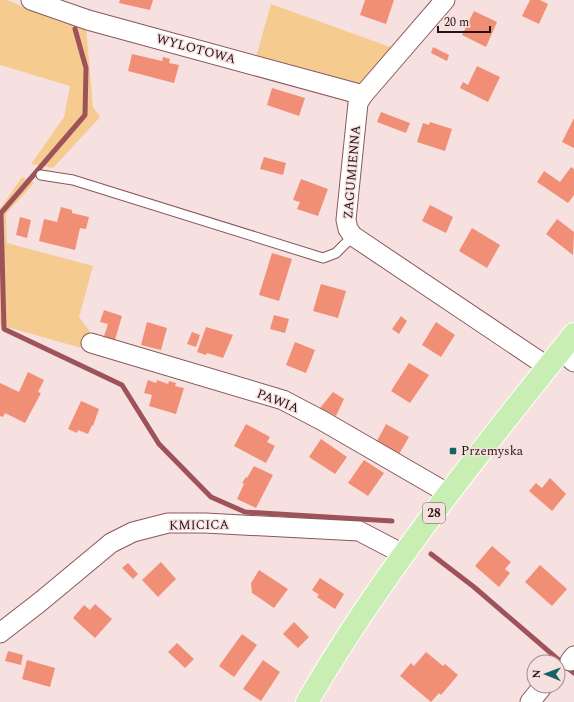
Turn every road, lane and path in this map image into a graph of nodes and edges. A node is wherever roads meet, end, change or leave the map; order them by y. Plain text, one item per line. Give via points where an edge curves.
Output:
1 (31, 0) edge
2 (445, 0) edge
3 (363, 94) junction
4 (42, 175) dead end
5 (353, 236) junction
6 (574, 334) edge
7 (91, 342) dead end
8 (561, 360) edge
9 (449, 494) junction
10 (403, 554) junction
11 (0, 633) edge
12 (536, 694) edge
13 (307, 702) edge
14 (530, 702) edge

1 - 3 street, WYLOTOWA via 88,20
2 - 3 street, ZAGUMIENNA
3 - 5 street, ZAGUMIENNA via 357,111 346,220 348,230
4 - 5 lane via 73,180 323,258 336,253
5 - 8 street, ZAGUMIENNA
6 - 8 main road, 28
7 - 9 street, PAWIA via 283,400
8 - 9 main road, 28
9 - 10 main road, 28
10 - 11 street, KMICICA via 359,531 168,523 132,532 111,543
10 - 13 main road, 28
12 - 14 street

